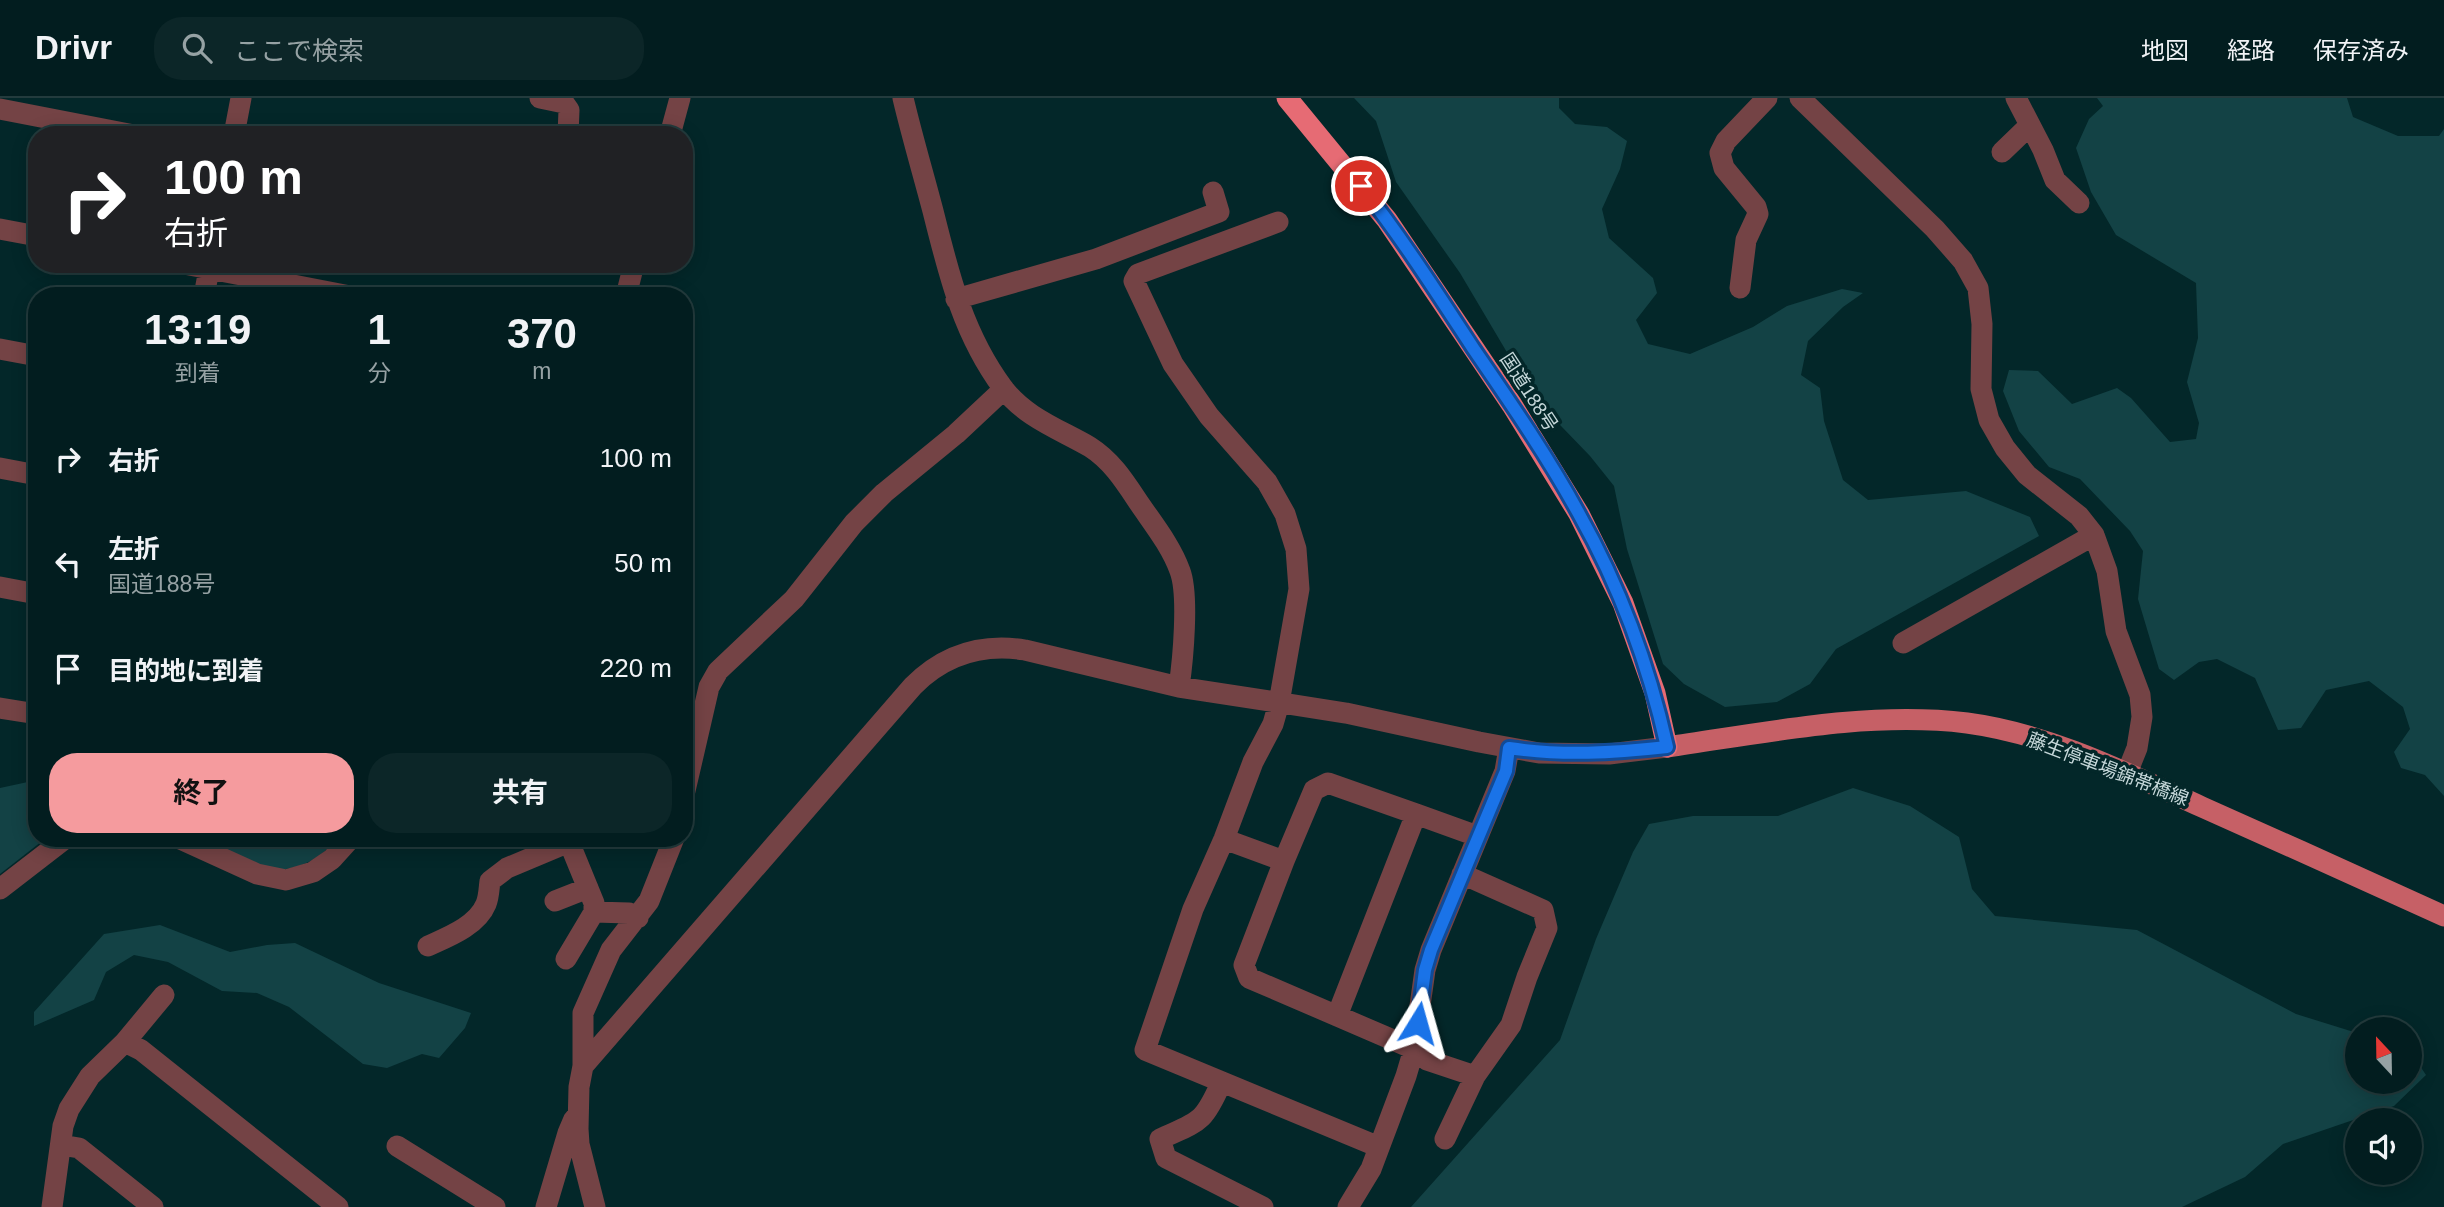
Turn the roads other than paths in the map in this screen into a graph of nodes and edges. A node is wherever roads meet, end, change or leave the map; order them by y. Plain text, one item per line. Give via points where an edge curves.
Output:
1 (241, 98) edge
2 (540, 98) edge
3 (680, 98) edge
4 (903, 98) edge
5 (1287, 98) edge
6 (1767, 98) edge
7 (1800, 98) edge
8 (2015, 98) edge
9 (0, 109) edge
10 (2030, 125) junction
11 (88, 126) edge
12 (236, 126) edge
13 (568, 126) edge
14 (672, 126) edge
15 (2002, 152) dead end
16 (1213, 192) dead end
17 (2079, 203) dead end
18 (1278, 222) dead end
19 (0, 229) edge
20 (28, 234) edge
21 (238, 273) edge
22 (306, 287) edge
23 (1740, 288) dead end
24 (956, 299) junction
25 (0, 349) edge
26 (28, 354) edge
27 (1004, 389) junction
28 (0, 468) edge
29 (28, 473) edge
30 (2094, 535) junction
31 (0, 587) edge
32 (28, 592) edge
33 (1903, 643) dead end
34 (1179, 687) junction
35 (1279, 704) junction
36 (0, 708) edge
37 (28, 713) edge
38 (1667, 747) junction
39 (1509, 748) junction
40 (693, 757) edge
41 (2127, 773) junction
42 (1416, 814) junction
43 (1477, 836) junction
44 (1224, 839) junction
45 (54, 847) edge
46 (198, 847) edge
47 (343, 847) edge
48 (558, 847) edge
49 (571, 847) edge
50 (670, 847) edge
51 (1284, 861) junction
52 (1462, 874) junction
53 (588, 888) junction
54 (0, 889) edge
55 (555, 901) dead end
56 (594, 912) junction
57 (2444, 916) edge
58 (638, 918) junction
59 (428, 946) dead end
60 (566, 959) dead end
61 (164, 995) dead end
62 (1337, 1016) junction
63 (125, 1042) junction
64 (1414, 1049) junction
65 (583, 1066) junction
66 (1475, 1076) junction
67 (1221, 1083) junction
68 (577, 1112) junction
69 (1446, 1139) dead end
70 (61, 1145) junction
71 (397, 1146) dead end
72 (1379, 1147) junction
73 (52, 1207) edge
74 (153, 1207) edge
75 (338, 1207) edge
76 (495, 1207) edge
77 (546, 1207) edge
78 (595, 1207) edge
79 (1263, 1207) edge
80 (1348, 1207) edge

1 - 12 street
2 - 13 street via 564,103 569,110
3 - 14 street
4 - 24 street
5 - 38 highway, 国道188号 via 1387,220 1512,405 1579,514 1623,603 1655,693
6 - 23 street via 1720,153 1724,168 1758,214 1746,240
7 - 30 street via 1963,261 1978,288 1981,389 1989,420 2027,475 2079,516
8 - 10 street
9 - 11 street
10 - 15 street
10 - 17 street via 2055,180
16 - 24 street via 1219,212 1096,259
18 - 35 street via 1138,274 1134,281 1173,364 1209,415 1267,482 1289,525 1296,549 1298,589
19 - 20 street
21 - 22 street
24 - 27 street via 980,352
25 - 26 street
27 - 34 street via 1028,414 1106,459 1170,548 1184,590
27 - 40 street via 884,493 794,599 718,671 709,687
28 - 29 street
30 - 33 street
30 - 41 street via 2107,571 2116,631 2140,695 2137,748
31 - 32 street
34 - 35 street
34 - 65 street via 1007,648 972,650 940,664 913,686
35 - 39 street via 1346,713
35 - 44 street
36 - 37 street
38 - 39 street via 1609,754
38 - 41 main road, 藤生停車場錦帯橋線 via 1850,722 1968,723 2027,736
39 - 43 street via 1506,771
41 - 57 main road, 藤生停車場錦帯橋線
42 - 43 street
42 - 51 street via 1328,783 1314,790
42 - 62 street
43 - 52 street
44 - 51 street
44 - 67 street via 1193,909 1144,1049
45 - 54 street
46 - 47 street via 257,874 286,880 313,872
48 - 59 street via 490,881 486,905 471,922
49 - 53 street
50 - 58 street
51 - 62 street via 1244,965 1249,978
52 - 64 street via 1425,970
52 - 66 street via 1543,910 1547,928 1511,1025
53 - 55 street
53 - 56 street
56 - 58 street via 629,913
56 - 60 street
58 - 65 street via 611,950 583,1013
61 - 63 street
62 - 64 street
63 - 70 street via 90,1076 69,1109
63 - 75 street
64 - 66 street via 1427,1060
64 - 72 street
65 - 68 street
66 - 69 street
67 - 72 street
67 - 79 street via 1209,1111 1160,1139 1166,1158
68 - 77 street
68 - 78 street via 579,1144
70 - 73 street
70 - 74 street via 79,1147
71 - 76 street
72 - 80 street

